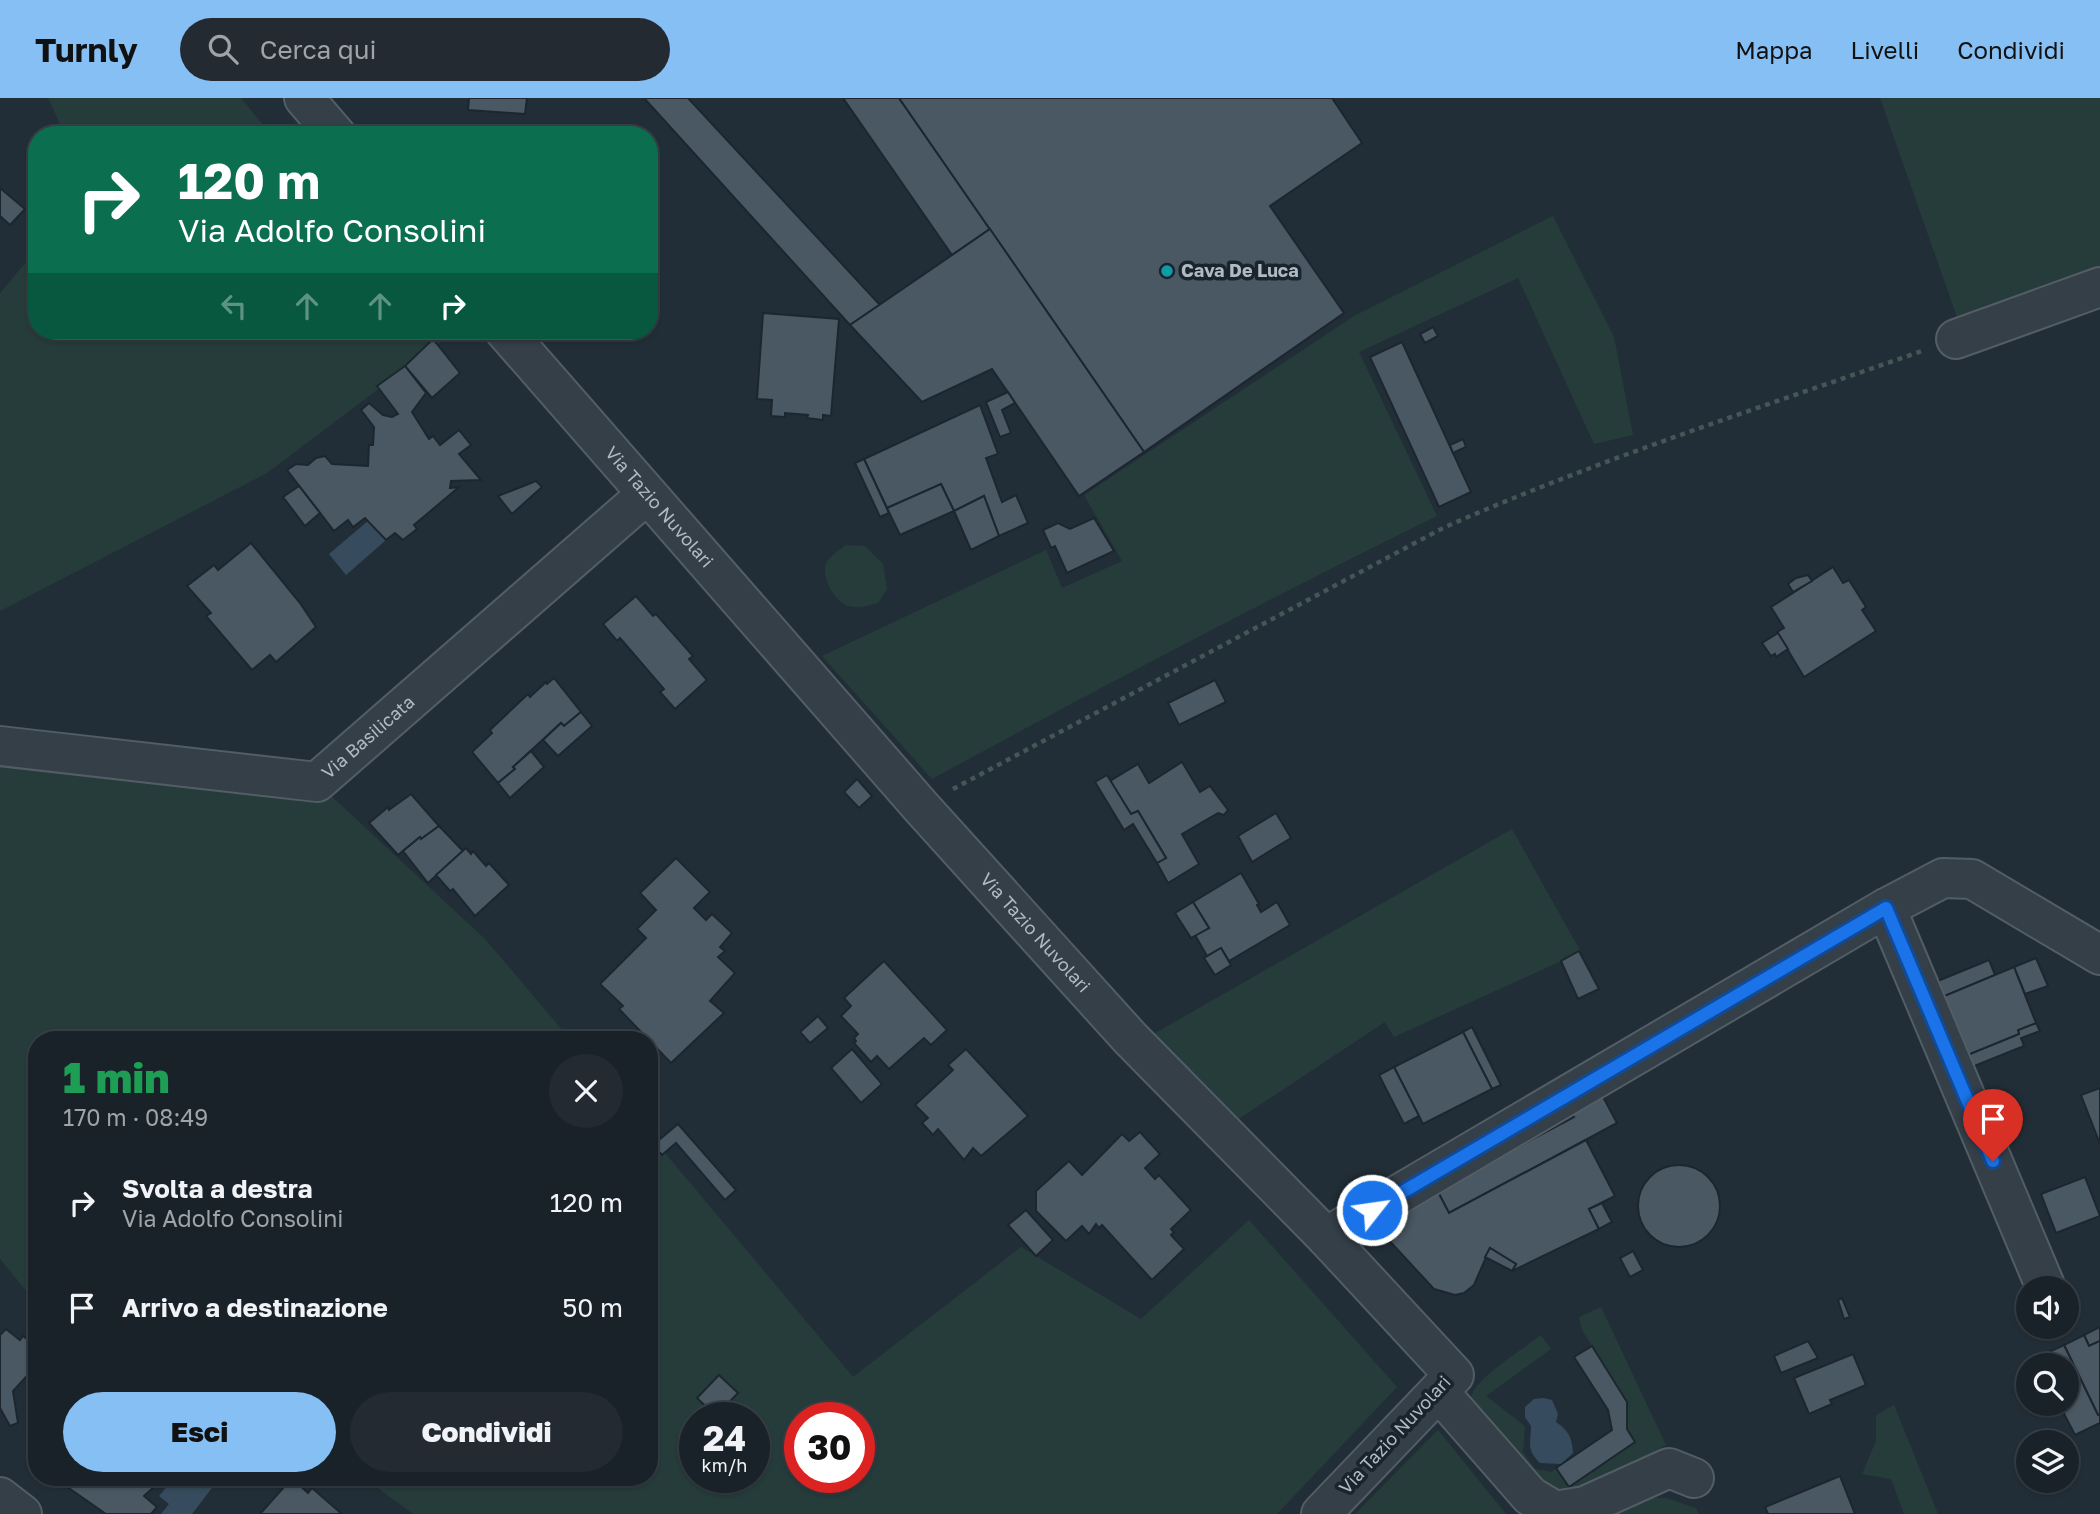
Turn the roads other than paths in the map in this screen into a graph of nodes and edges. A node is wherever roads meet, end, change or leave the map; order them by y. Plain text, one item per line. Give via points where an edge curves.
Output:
1 (304, 98) edge
2 (328, 126) edge
3 (2100, 287) edge
4 (1956, 339) road end
5 (512, 340) edge
6 (636, 503) junction
7 (0, 746) edge
8 (1886, 908) junction
9 (2100, 955) edge
10 (1326, 1237) junction
11 (2041, 1276) edge
12 (1439, 1392) junction
13 (1694, 1478) dead end
14 (0, 1497) edge
15 (22, 1514) edge
16 (1321, 1514) edge

1 - 2 street
3 - 4 street
5 - 6 street, Via Tazio Nuvolari
6 - 7 street, Via Basilicata via 317,782
6 - 10 street, Via Tazio Nuvolari via 1130,1038
8 - 9 street via 1943,878 1972,879
8 - 10 street
8 - 11 street
10 - 12 street, Via Tazio Nuvolari via 1454,1375
12 - 13 street via 1530,1496 1555,1511 1586,1506 1669,1468
12 - 16 street, Via Tazio Nuvolari
14 - 15 street

